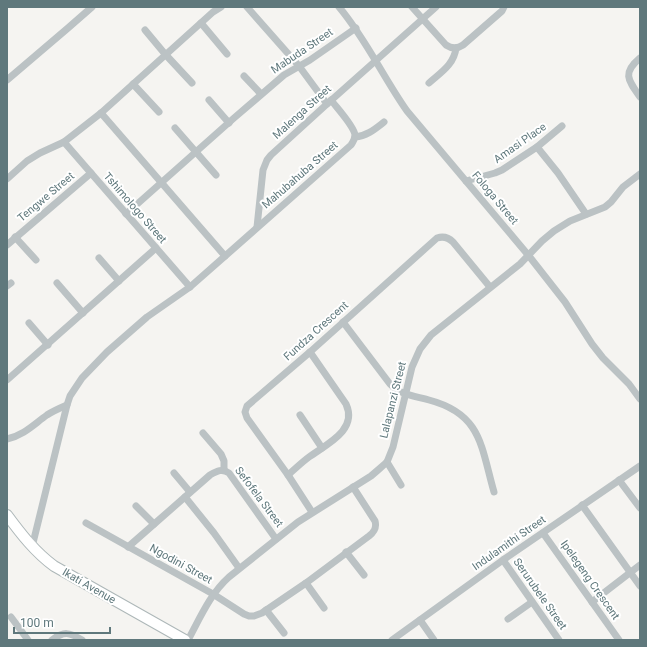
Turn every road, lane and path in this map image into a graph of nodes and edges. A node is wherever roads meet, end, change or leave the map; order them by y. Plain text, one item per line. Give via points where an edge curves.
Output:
1 (92, 7) edge
2 (221, 7) edge
3 (247, 7) edge
4 (339, 7) edge
5 (412, 7) edge
6 (436, 7) edge
7 (504, 7) edge
8 (422, 18) junction
9 (201, 23) junction
10 (356, 28) junction
11 (145, 30) dead end
12 (456, 48) junction
13 (166, 54) junction
14 (227, 54) dead end
15 (640, 58) edge
16 (376, 61) junction
17 (299, 66) junction
18 (244, 76) dead end
19 (7, 80) edge
20 (192, 83) dead end
21 (428, 83) dead end
22 (133, 84) junction
23 (262, 94) junction
24 (640, 97) edge
25 (209, 100) dead end
26 (329, 102) junction
27 (159, 112) dead end
28 (101, 113) junction
29 (384, 122) dead end
30 (229, 123) junction
31 (562, 126) dead end
32 (175, 128) dead end
33 (355, 137) junction
34 (64, 142) junction
35 (537, 147) junction
36 (196, 153) junction
37 (90, 173) junction
38 (216, 175) dead end
39 (640, 175) edge
40 (7, 179) edge
41 (466, 181) junction
42 (161, 183) junction
43 (126, 214) junction
44 (586, 214) junction
45 (257, 227) junction
46 (15, 237) junction
47 (7, 244) edge
48 (156, 248) junction
49 (225, 256) junction
50 (529, 256) junction
51 (99, 258) dead end
52 (36, 260) dead end
53 (119, 281) junction
54 (56, 283) dead end
55 (190, 286) junction
56 (490, 288) junction
57 (83, 313) junction
58 (343, 322) junction
59 (28, 323) dead end
60 (48, 344) junction
61 (310, 352) junction
62 (8, 376) edge
63 (405, 394) junction
64 (640, 399) edge
65 (67, 405) junction
66 (300, 415) dead end
67 (203, 432) dead end
68 (7, 439) edge
69 (322, 448) junction
70 (387, 462) junction
71 (640, 466) edge
72 (224, 470) junction
73 (174, 473) dead end
74 (288, 475) junction
75 (619, 480) junction
76 (401, 485) dead end
77 (353, 487) junction
78 (190, 492) junction
79 (494, 492) dead end
80 (184, 497) junction
81 (582, 505) junction
82 (136, 506) dead end
83 (640, 508) edge
84 (312, 512) junction
85 (7, 515) edge
86 (86, 523) dead end
87 (154, 524) junction
88 (543, 533) junction
89 (276, 538) junction
90 (32, 547) junction
91 (128, 547) junction
92 (346, 552) junction
93 (503, 560) junction
94 (640, 565) edge
95 (239, 568) junction
96 (631, 572) junction
97 (364, 575) dead end
98 (306, 582) junction
99 (640, 586) edge
100 (213, 594) junction
101 (532, 602) junction
102 (592, 602) junction
103 (324, 608) dead end
104 (266, 610) junction
105 (11, 617) dead end
106 (508, 618) dead end
107 (420, 620) junction
108 (284, 632) dead end
109 (28, 640) edge
110 (52, 640) edge
111 (82, 640) edge
112 (186, 640) edge
113 (392, 640) edge
114 (434, 640) edge
115 (559, 640) edge
116 (618, 640) edge

1 - 19 street
2 - 9 street
3 - 17 street
4 - 10 street, Fologa Street
5 - 8 street
6 - 8 street, Malenga Street
7 - 12 street via 463,45
8 - 12 street via 446,45
8 - 16 street, Malenga Street
9 - 13 street
9 - 14 street
10 - 16 street, Fologa Street
10 - 17 street, Mabuda Street
11 - 13 street
12 - 21 street via 455,56 448,66
13 - 20 street
13 - 22 street
15 - 24 street via 631,66 628,75
16 - 26 street, Malenga Street
16 - 41 street, Fologa Street via 407,110
17 - 23 street, Mabuda Street
17 - 26 street
18 - 23 street
22 - 27 street
22 - 28 street
23 - 30 street, Mabuda Street
25 - 30 street
26 - 33 street via 342,114 353,129
26 - 45 street, Malenga Street via 275,150 264,165
28 - 34 street
28 - 42 street
29 - 33 street via 369,133
30 - 36 street, Mabuda Street
31 - 35 street, Amasi Place
32 - 36 street
33 - 45 street, Mahubahuba Street via 348,148
34 - 37 street, Tshimologo Street
34 - 40 street via 34,156
35 - 41 street, Amasi Place via 499,172
35 - 44 street
36 - 38 street
36 - 42 street, Mabuda Street
37 - 43 street, Tshimologo Street
37 - 46 street, Tengwe Street
39 - 44 street, Lalapanzi Street via 623,187 608,204
41 - 50 street, Fologa Street
42 - 43 street, Mabuda Street
42 - 49 street
43 - 48 street, Tshimologo Street
44 - 50 street, Lalapanzi Street via 554,231
45 - 49 street
46 - 47 street, Tengwe Street
46 - 52 street, Tengwe Street
48 - 53 street
48 - 55 street, Tshimologo Street
49 - 55 street
50 - 56 street, Lalapanzi Street
50 - 64 street, Fologa Street via 565,302 592,344
51 - 53 street
53 - 57 street
54 - 57 street
55 - 65 street via 147,317 96,363 78,383
56 - 58 street, Fundza Crescent via 453,242 441,236 431,242
56 - 63 street, Lalapanzi Street via 425,341 412,367
57 - 60 street
58 - 61 street, Fundza Crescent
58 - 63 street via 390,384
59 - 60 street
60 - 62 street
61 - 69 street via 346,404 349,414 344,430
61 - 74 street, Fundza Crescent via 249,405 245,412
63 - 70 street, Lalapanzi Street
63 - 79 street via 445,405 470,423 483,449
65 - 68 street via 55,410 23,434
65 - 90 street
66 - 69 street
67 - 72 street, Sefofela Street via 221,454
69 - 74 street
70 - 76 street
70 - 77 street
71 - 75 street, Indulamithi Street
72 - 78 street, Sefofela Street via 216,471
72 - 89 street, Sefofela Street via 234,478
73 - 78 street
74 - 84 street, Fundza Crescent
75 - 81 street, Indulamithi Street
75 - 83 street
77 - 84 street
77 - 92 street, Ngodini Street via 373,517 376,528
78 - 80 street, Sefofela Street
80 - 87 street, Sefofela Street
80 - 95 street
81 - 88 street, Indulamithi Street
81 - 96 street
82 - 87 street
84 - 89 street
85 - 90 street, Ikati Avenue
86 - 91 street, Ngodini Street
87 - 91 street, Sefofela Street
88 - 93 street, Indulamithi Street
88 - 102 street, Ipelegeng Crescent
89 - 95 street
90 - 112 street, Ikati Avenue via 54,566
91 - 100 street, Ngodini Street
92 - 97 street
92 - 98 street, Ngodini Street
93 - 101 street, Serurubele Street
93 - 107 street, Indulamithi Street
94 - 96 street
95 - 100 street
96 - 99 street
96 - 102 street
98 - 103 street
98 - 104 street, Ngodini Street
100 - 104 street, Ngodini Street via 249,616 258,615
100 - 112 street
101 - 106 street
101 - 115 street, Serurubele Street
102 - 116 street, Ipelegeng Crescent
104 - 108 street
105 - 109 street
107 - 113 street, Indulamithi Street
107 - 114 street
110 - 111 street via 69,633

